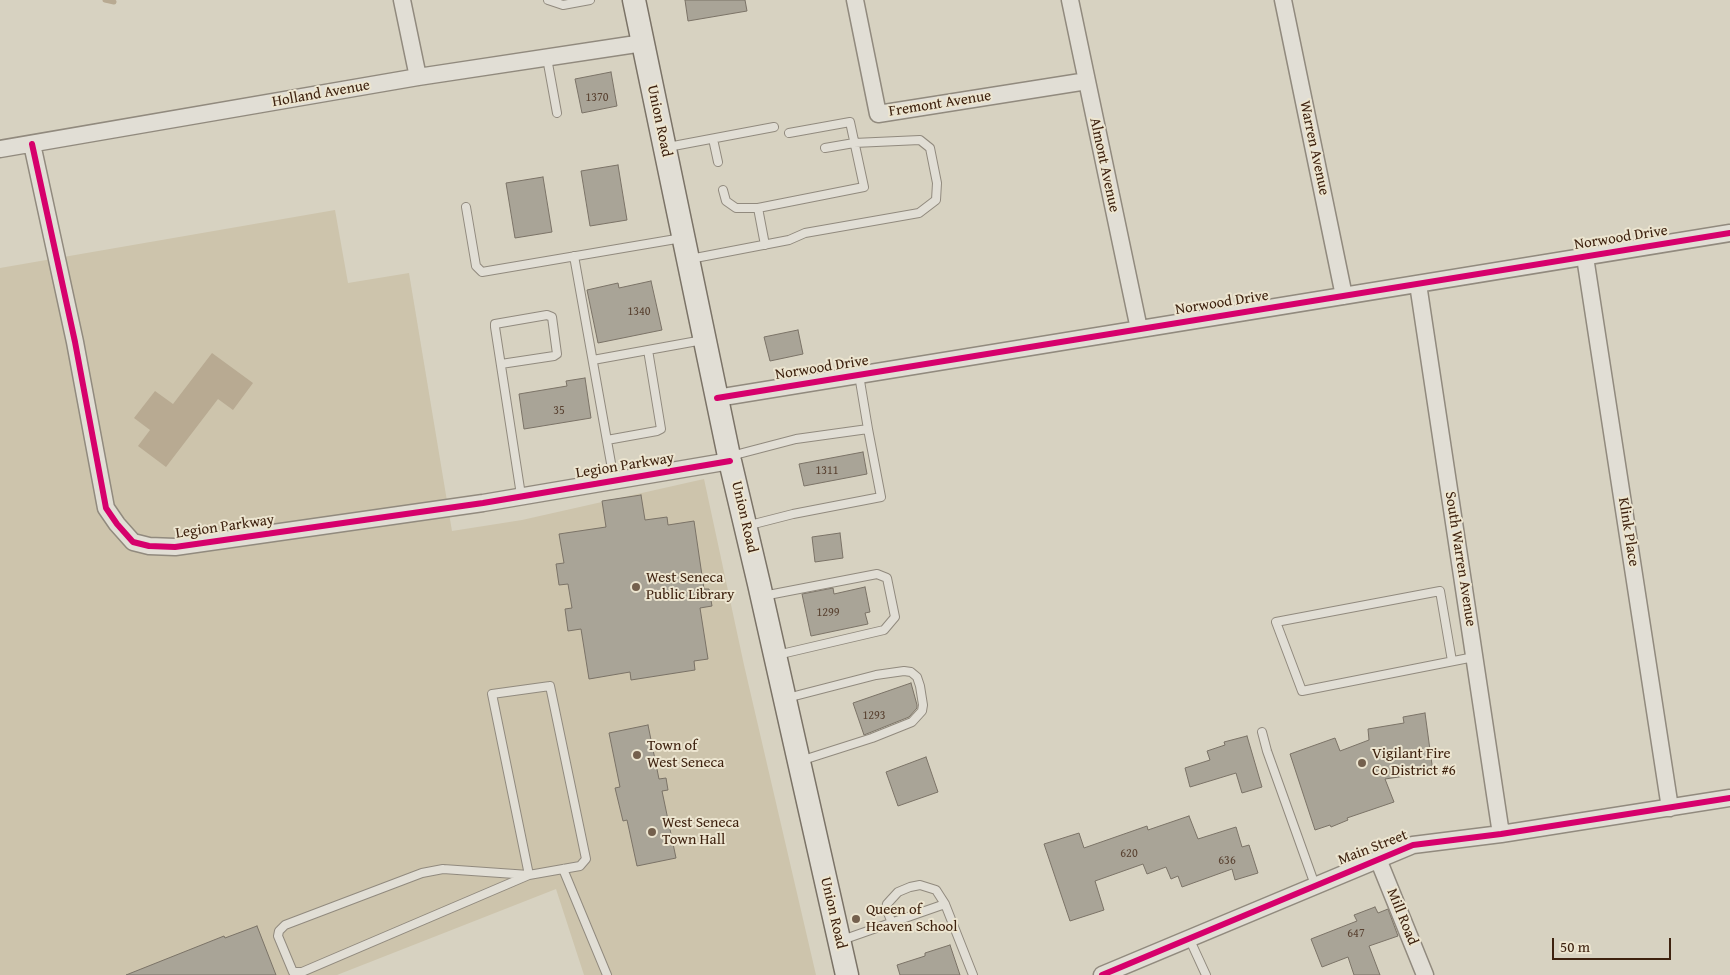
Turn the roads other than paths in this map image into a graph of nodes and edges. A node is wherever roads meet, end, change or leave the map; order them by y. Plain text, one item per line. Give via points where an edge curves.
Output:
1 (402, 0) edge
2 (548, 0) edge
3 (590, 0) edge
4 (634, 0) edge
5 (855, 0) edge
6 (1070, 0) edge
7 (1283, 0) edge
8 (643, 43) junction
9 (548, 58) junction
10 (418, 78) junction
11 (1087, 81) junction
12 (557, 113) dead end
13 (774, 127) dead end
14 (789, 133) dead end
15 (713, 139) junction
16 (854, 143) junction
17 (32, 144) junction
18 (665, 148) junction
19 (826, 148) dead end
20 (0, 149) edge
21 (718, 162) dead end
22 (723, 190) dead end
23 (466, 207) dead end
24 (758, 208) junction
25 (1730, 233) edge
26 (684, 238) junction
27 (766, 244) junction
28 (574, 256) junction
29 (1585, 257) junction
30 (688, 260) junction
31 (1418, 284) junction
32 (1344, 296) junction
33 (1139, 329) junction
34 (705, 339) junction
35 (648, 350) junction
36 (593, 360) junction
37 (501, 364) junction
38 (859, 374) junction
39 (718, 398) junction
40 (868, 429) junction
41 (607, 440) junction
42 (730, 459) junction
43 (614, 480) junction
44 (521, 496) junction
45 (746, 526) junction
46 (762, 596) junction
47 (775, 656) junction
48 (1474, 657) junction
49 (1452, 662) junction
50 (785, 698) junction
51 (1262, 732) dead end
52 (799, 761) junction
53 (1730, 798) edge
54 (1670, 808) junction
55 (1501, 834) junction
56 (1378, 859) junction
57 (563, 869) junction
58 (529, 875) junction
59 (1315, 885) junction
60 (945, 904) junction
61 (892, 923) junction
62 (1189, 938) junction
63 (839, 940) junction
64 (607, 975) edge
65 (847, 975) edge
66 (973, 975) edge
67 (1102, 975) edge
68 (1206, 975) edge
69 (1426, 975) edge

1 - 10 street
2 - 3 lane via 563,5
4 - 8 main road, Union Road
5 - 11 street, Fremont Avenue via 878,114
6 - 11 street, Almont Avenue
7 - 32 street, Warren Avenue
8 - 9 street, Holland Avenue
8 - 18 main road, Union Road
9 - 10 street, Holland Avenue
9 - 12 lane
10 - 17 street, Holland Avenue
11 - 33 street, Almont Avenue
13 - 15 lane
14 - 16 lane via 850,122
15 - 18 lane
15 - 21 lane
16 - 19 lane
16 - 24 lane via 864,188
16 - 27 lane via 920,140 930,148 937,183 936,200 919,213 805,233
17 - 20 street, Holland Avenue
17 - 44 street, Legion Parkway via 106,508 133,542 175,547
18 - 26 main road, Union Road
22 - 24 lane via 726,201 736,208
23 - 28 lane via 476,266 482,272
24 - 27 lane
25 - 29 street, Norwood Drive
26 - 28 lane
26 - 30 main road, Union Road
27 - 30 lane
28 - 36 lane
29 - 31 street, Norwood Drive
29 - 54 street, Klink Place
30 - 34 main road, Union Road
31 - 32 street, Norwood Drive
31 - 48 street, South Warren Avenue
32 - 33 street, Norwood Drive
33 - 38 street, Norwood Drive
34 - 35 lane
34 - 39 main road, Union Road
35 - 36 lane
35 - 41 lane via 660,429
36 - 41 lane
37 - 37 lane via 495,324 547,314 552,317 557,354
37 - 44 lane
38 - 39 street, Norwood Drive
38 - 40 lane
39 - 42 main road, Union Road
40 - 42 lane via 796,439
40 - 45 lane via 881,497
41 - 43 lane
42 - 43 street, Legion Parkway
42 - 45 main road, Union Road
43 - 44 street, Legion Parkway
45 - 46 main road, Union Road
46 - 47 main road, Union Road
46 - 47 lane via 877,574 887,578 895,617 884,630
47 - 50 main road, Union Road
48 - 49 lane
48 - 55 street, South Warren Avenue
49 - 49 lane via 1302,691 1276,622 1440,591
50 - 52 main road, Union Road
50 - 52 lane via 904,671 917,677 920,686 922,712 912,722
51 - 59 lane
52 - 63 main road, Union Road
53 - 54 street, Main Street
54 - 55 street, Main Street
55 - 56 street, Main Street via 1413,845
56 - 59 street, Main Street
56 - 69 street, Mill Road
57 - 58 lane
57 - 58 lane via 580,866 586,860 550,686 514,689 492,694
57 - 64 lane
58 - 58 lane via 302,972 293,972 278,936 285,925 431,870
59 - 62 street, Main Street
60 - 61 lane
60 - 61 lane via 936,890 925,886 910,887 898,892 887,904
60 - 66 lane
61 - 63 lane
62 - 67 street, Main Street
62 - 68 lane
63 - 65 main road, Union Road

